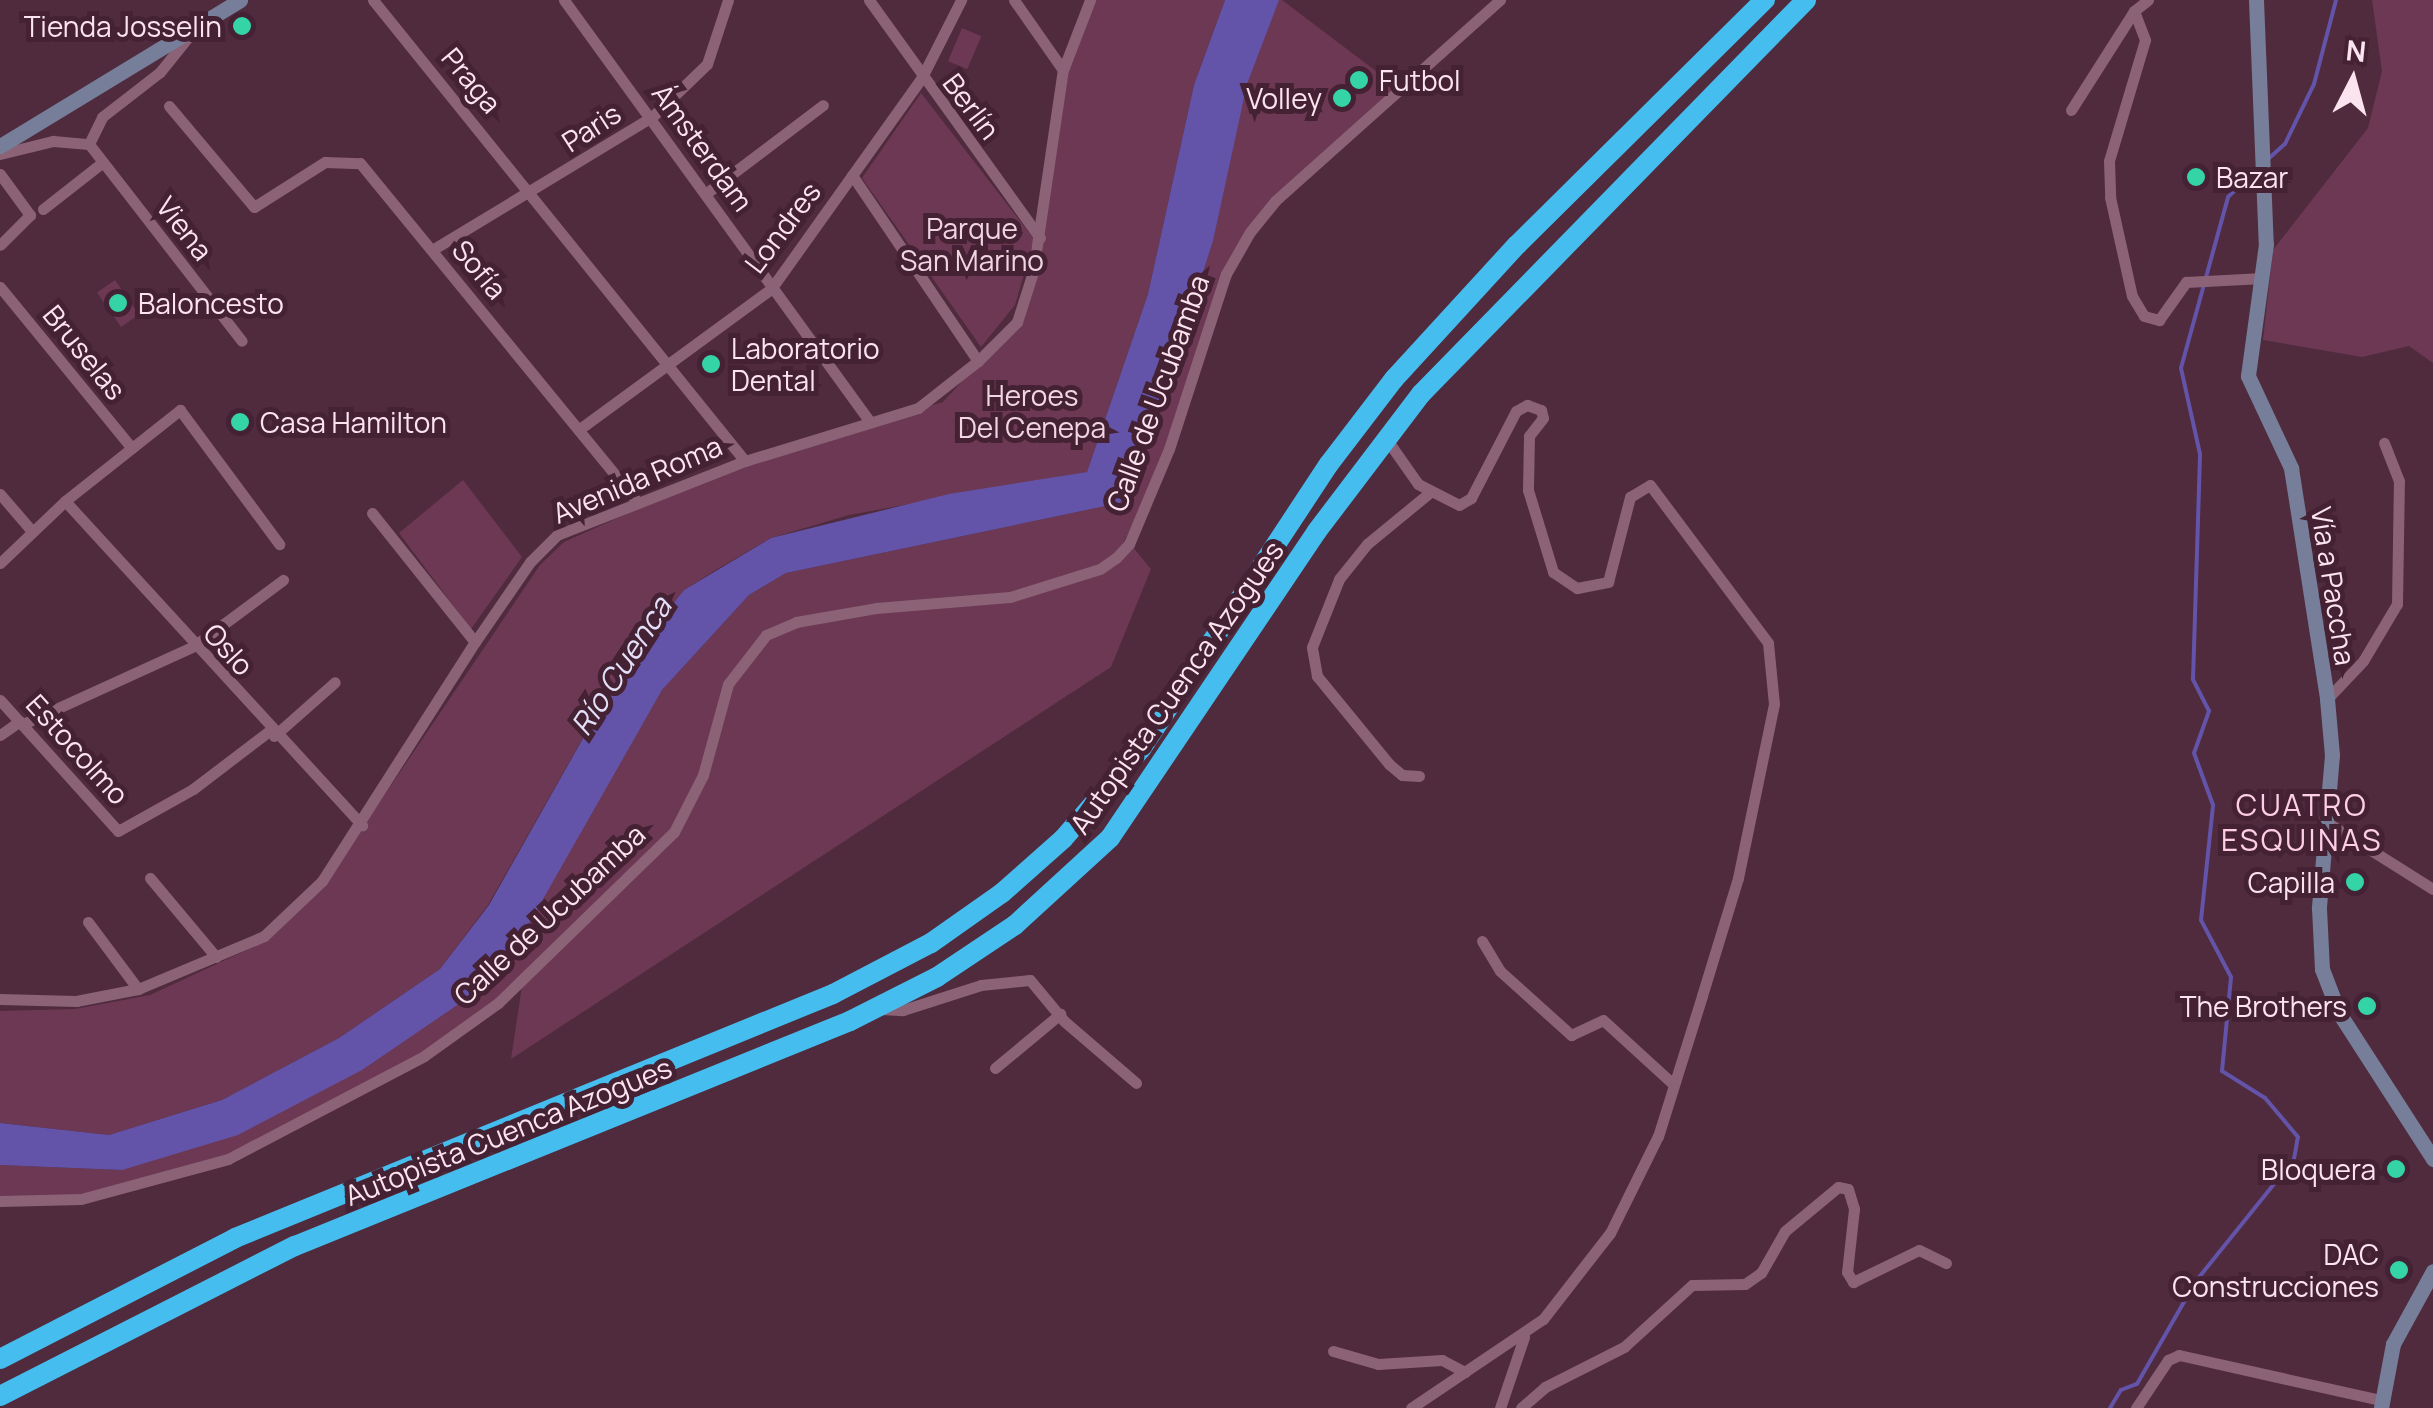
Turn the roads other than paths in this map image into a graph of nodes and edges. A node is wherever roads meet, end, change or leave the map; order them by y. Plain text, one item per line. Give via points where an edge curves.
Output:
1 (240, 0) edge
2 (372, 0) edge
3 (564, 0) edge
4 (728, 0) edge
5 (869, 0) edge
6 (1014, 0) edge
7 (1090, 0) edge
8 (1500, 0) edge
9 (1765, 0) edge
10 (1806, 0) edge
11 (2148, 0) edge
12 (2256, 0) edge
13 (957, 3) edge
14 (2134, 12) junction
15 (195, 28) junction
16 (1064, 70) junction
17 (921, 79) junction
18 (823, 105) dead end
19 (169, 106) dead end
20 (2071, 110) dead end
21 (652, 117) junction
22 (88, 144) junction
23 (0, 146) edge
24 (0, 154) edge
25 (103, 162) junction
26 (0, 174) edge
27 (852, 175) junction
28 (708, 192) junction
29 (531, 194) junction
30 (43, 209) dead end
31 (1040, 238) junction
32 (0, 246) edge
33 (432, 250) junction
34 (2263, 278) junction
35 (0, 287) edge
36 (770, 289) junction
37 (242, 341) dead end
38 (978, 361) junction
39 (668, 364) junction
40 (870, 422) junction
41 (581, 428) junction
42 (1385, 437) junction
43 (2384, 443) dead end
44 (132, 448) junction
45 (745, 461) junction
46 (0, 494) edge
47 (1429, 494) junction
48 (65, 501) junction
49 (637, 502) junction
50 (372, 514) dead end
51 (31, 530) junction
52 (279, 544) dead end
53 (0, 564) edge
54 (283, 580) dead end
55 (475, 642) junction
56 (194, 646) junction
57 (335, 682) dead end
58 (2327, 698) junction
59 (0, 700) edge
60 (22, 723) junction
61 (0, 734) edge
62 (272, 734) junction
63 (1419, 776) dead end
64 (2328, 822) junction
65 (362, 824) junction
66 (150, 878) dead end
67 (2433, 890) edge
68 (88, 922) dead end
69 (1482, 942) dead end
70 (216, 957) junction
71 (138, 989) junction
72 (0, 999) edge
73 (877, 1008) junction
74 (1060, 1014) junction
75 (995, 1068) dead end
76 (1136, 1082) dead end
77 (1672, 1084) junction
78 (2433, 1159) edge
79 (0, 1201) edge
80 (1946, 1263) dead end
81 (2433, 1271) edge
82 (1528, 1331) junction
83 (1334, 1351) dead end
84 (0, 1359) edge
85 (1464, 1372) junction
86 (0, 1396) edge
87 (2381, 1404) edge
88 (1411, 1408) edge
89 (1500, 1408) edge
90 (1521, 1408) edge
91 (2136, 1408) edge

1 - 15 main road
2 - 29 street, Praga
3 - 21 street, Ámsterdam
4 - 21 street, Paris via 707,64
5 - 17 street, Berlín
6 - 16 street
7 - 16 street, Avenida Roma
8 - 79 street, Calle de Ucubamba via 1275,200 1226,274 1169,449 1129,544 1116,558 1010,597 876,608 796,622 766,635 728,684 703,775 674,832 498,1003 424,1056 228,1158 81,1199
9 - 84 highway, Autopista Cuenca Azogues via 1518,245 1394,379 1329,464 1141,749 1063,839 1002,893 931,943 833,994 272,1222
10 - 42 highway, Autopista Cuenca Azogues via 1483,326
11 - 14 street
12 - 34 main road, Vía a Paccha
13 - 17 street, Londres
14 - 20 street
14 - 34 street via 2145,40 2114,130 2110,197 2132,296 2144,316 2162,318 2181,285
15 - 22 street via 160,72 102,117
15 - 23 main road
16 - 31 street, Avenida Roma
17 - 27 street, Londres
17 - 31 street, Berlín
18 - 28 street
19 - 33 street, Sofía via 254,207 325,162 360,162
21 - 28 street, Ámsterdam
21 - 29 street, Paris
22 - 24 street via 53,141
22 - 25 street, Viena
25 - 30 street
25 - 37 street, Viena
26 - 32 street via 30,215
27 - 36 street, Londres
27 - 38 street
28 - 36 street, Ámsterdam
29 - 33 street, Paris
29 - 39 street, Praga
31 - 38 street, Avenida Roma via 1016,322
33 - 41 street, Sofía
34 - 58 main road, Vía a Paccha via 2248,376 2291,468
35 - 44 street, Bruselas
36 - 39 street, Londres
36 - 40 street, Ámsterdam
38 - 40 street, Avenida Roma via 918,408
39 - 41 street, Londres
39 - 45 street, Praga
40 - 45 street, Avenida Roma
41 - 49 street, Sofía
42 - 47 street
42 - 73 highway, Autopista Cuenca Azogues via 1110,838 1015,924
43 - 58 street via 2398,481 2397,604 2363,661
44 - 48 street
44 - 52 street via 178,412 188,415
45 - 49 street, Avenida Roma
46 - 51 street
47 - 63 street via 1367,544 1338,579 1312,647 1317,676 1390,764 1402,775
47 - 77 street via 1467,502 1516,411 1526,405 1541,410 1543,418 1529,436 1528,490 1553,572 1577,588 1608,582 1630,497 1650,485 1768,644 1772,735 1738,878
48 - 51 street
48 - 56 street, Oslo
49 - 55 street, Avenida Roma via 558,535 530,562
50 - 55 street
51 - 53 street
54 - 56 street
55 - 65 street, Avenida Roma
56 - 60 street
56 - 62 street, Oslo
57 - 62 street
58 - 64 main road, Vía a Paccha
59 - 60 street, Estocolmo
60 - 61 street
60 - 62 street, Estocolmo via 118,831
62 - 65 street, Oslo
64 - 67 street
64 - 78 main road, Vía a Paccha via 2318,925 2328,990
65 - 70 street, Avenida Roma via 290,915 264,936
66 - 70 street
68 - 71 street
69 - 77 street via 1500,971 1572,1035 1602,1020
70 - 71 street, Avenida Roma
71 - 72 street, Avenida Roma via 76,1001
73 - 74 street via 903,1010 1013,979 1044,990
73 - 86 highway, Autopista Cuenca Azogues via 282,1252
74 - 75 street
74 - 76 street
77 - 82 street via 1658,1136 1610,1232 1569,1292
80 - 90 street via 1919,1250 1852,1282 1847,1272 1854,1210 1848,1188 1838,1187 1784,1232 1761,1272 1745,1284 1692,1286 1624,1347 1545,1387
81 - 87 main road via 2398,1332
82 - 85 street
82 - 89 street
83 - 85 street via 1378,1364 1442,1360
85 - 88 street
87 - 91 street via 2179,1354

